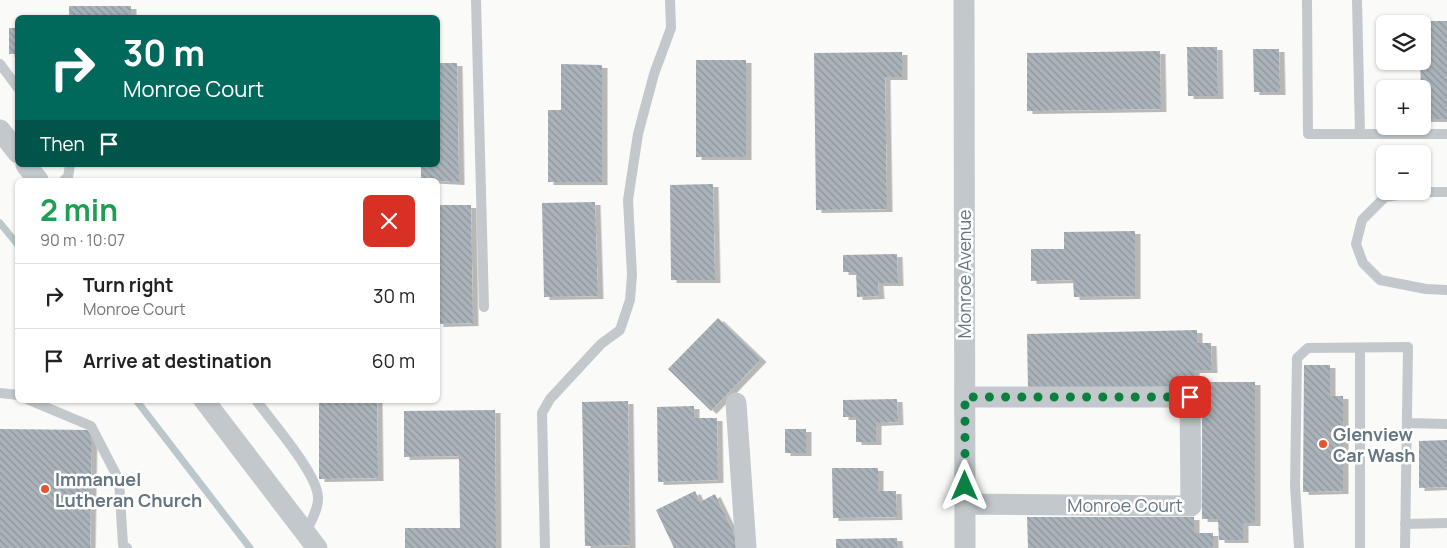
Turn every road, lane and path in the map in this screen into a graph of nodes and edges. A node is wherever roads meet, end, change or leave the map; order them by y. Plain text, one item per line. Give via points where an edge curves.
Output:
1 (476, 0) edge
2 (670, 0) edge
3 (964, 0) edge
4 (1307, 0) edge
5 (1357, 0) edge
6 (0, 64) edge
7 (15, 84) edge
8 (0, 130) edge
9 (1360, 134) junction
10 (1447, 134) edge
11 (15, 149) edge
12 (28, 167) edge
13 (36, 178) edge
14 (1447, 192) edge
15 (1447, 290) edge
16 (484, 307) dead end
17 (1360, 348) junction
18 (0, 393) edge
19 (15, 395) edge
20 (965, 397) junction
21 (36, 403) edge
22 (206, 403) edge
23 (258, 403) edge
24 (736, 403) dead end
25 (1408, 423) junction
26 (1447, 424) edge
27 (965, 504) junction
28 (1447, 523) edge
29 (1405, 524) junction
30 (311, 541) edge
31 (127, 548) edge
32 (545, 548) edge
33 (746, 548) edge
34 (965, 548) edge
35 (1299, 548) edge
36 (1360, 548) edge
37 (1405, 548) edge

1 - 16 lane
2 - 32 lane via 671,28 654,74 638,134 628,200 630,300 620,330 601,344 550,399 542,413
3 - 20 street, Monroe Avenue
4 - 9 lane via 1308,134
5 - 9 lane
6 - 7 lane
8 - 11 street
9 - 10 lane
12 - 13 street
14 - 15 lane via 1418,192 1385,198 1362,220 1356,244 1363,263 1380,280
17 - 25 lane via 1408,348
17 - 35 lane via 1308,348 1296,358 1295,486
17 - 36 lane
18 - 19 lane
20 - 27 street, Monroe Avenue
20 - 27 street, Monroe Court via 1190,397 1191,506
21 - 31 lane via 91,426 119,480 124,545
22 - 30 street
23 - 30 lane via 309,472 318,496
24 - 33 street
25 - 26 lane
25 - 29 lane
27 - 34 street, Monroe Avenue
28 - 29 lane
29 - 37 lane

